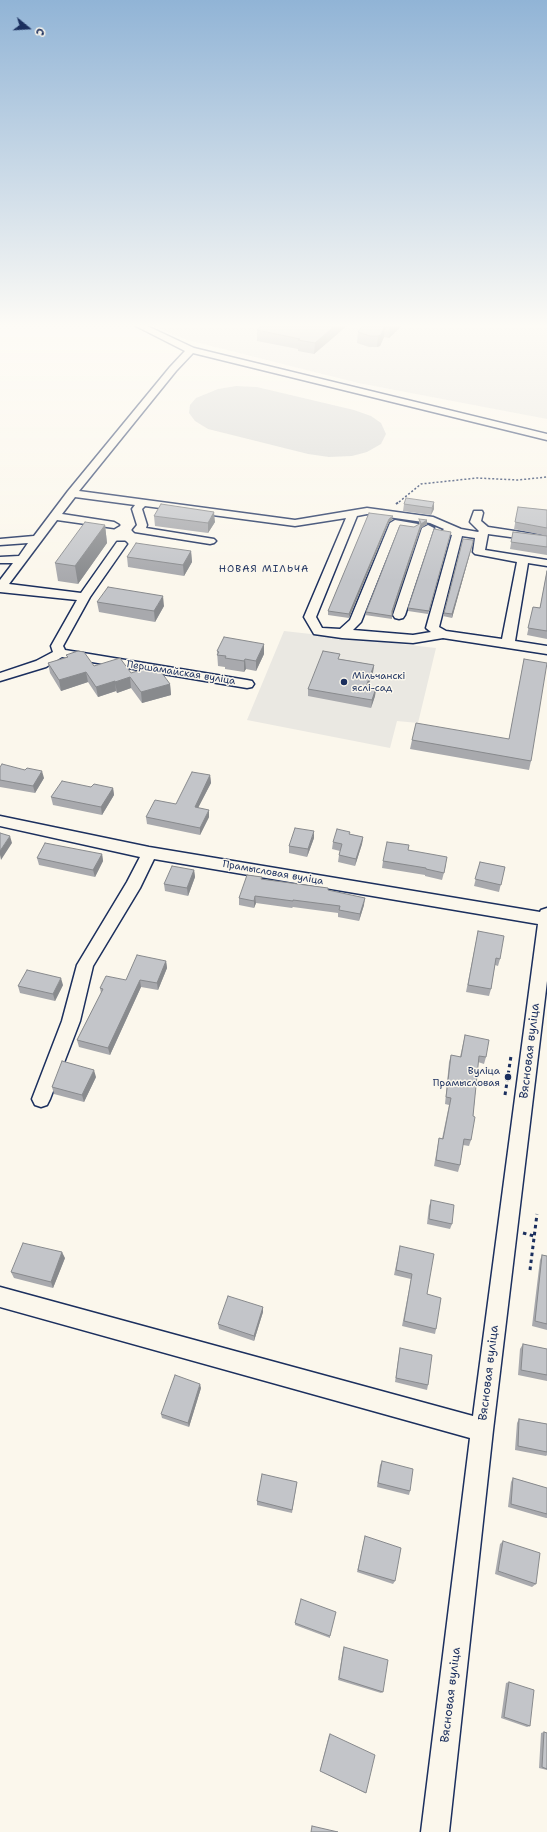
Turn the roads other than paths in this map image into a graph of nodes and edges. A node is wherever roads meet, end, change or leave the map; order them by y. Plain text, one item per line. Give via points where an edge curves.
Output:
1 (140, 409) edge
2 (434, 409) edge
3 (547, 437) edge
4 (72, 493) junction
5 (142, 502) junction
6 (396, 504) road end
7 (353, 513) junction
8 (478, 513) dead end
9 (392, 514) junction
10 (54, 516) junction
11 (114, 525) dead end
12 (428, 528) junction
13 (458, 532) junction
14 (483, 533) junction
15 (547, 538) edge
16 (37, 539) junction
17 (210, 541) dead end
18 (0, 542) edge
19 (121, 544) dead end
20 (22, 559) junction
21 (523, 559) junction
22 (0, 560) edge
23 (547, 563) edge
24 (0, 587) edge
25 (84, 597) junction
26 (399, 615) dead end
27 (342, 634) junction
28 (444, 634) junction
29 (508, 643) junction
30 (547, 650) edge
31 (60, 653) junction
32 (0, 677) edge
33 (247, 684) dead end
34 (0, 821) edge
35 (149, 853) junction
36 (547, 916) edge
37 (540, 1025) edge
38 (41, 1099) dead end
39 (0, 1297) edge
40 (482, 1430) junction
41 (435, 1832) edge

1 - 4 street
2 - 3 street
4 - 5 street
4 - 10 street
5 - 7 street via 295,523
5 - 17 street via 137,509 142,525 139,530
6 - 9 street
7 - 9 street via 367,511
7 - 27 street via 310,617 318,631
8 - 14 street via 475,522
9 - 13 street via 433,520
10 - 11 street
10 - 16 street
12 - 13 street
12 - 26 street
12 - 27 street via 395,523 355,622
13 - 14 street
13 - 28 street via 432,628
14 - 15 street
14 - 21 street via 479,552
16 - 18 street
16 - 20 street
19 - 25 street
20 - 22 street
20 - 24 street
21 - 23 street
21 - 29 street
24 - 25 street
25 - 31 street via 57,646
27 - 28 street via 413,639
28 - 29 street
29 - 30 street
31 - 32 street via 41,664
31 - 33 street, Першамайская вуліца
34 - 35 street, Прамысловая вуліца
35 - 36 street, Прамысловая вуліца
35 - 38 street via 134,884 85,965 71,1021
36 - 37 street, Вясновая вуліца
37 - 40 street, Вясновая вуліца
39 - 40 street
40 - 41 street, Вясновая вуліца

